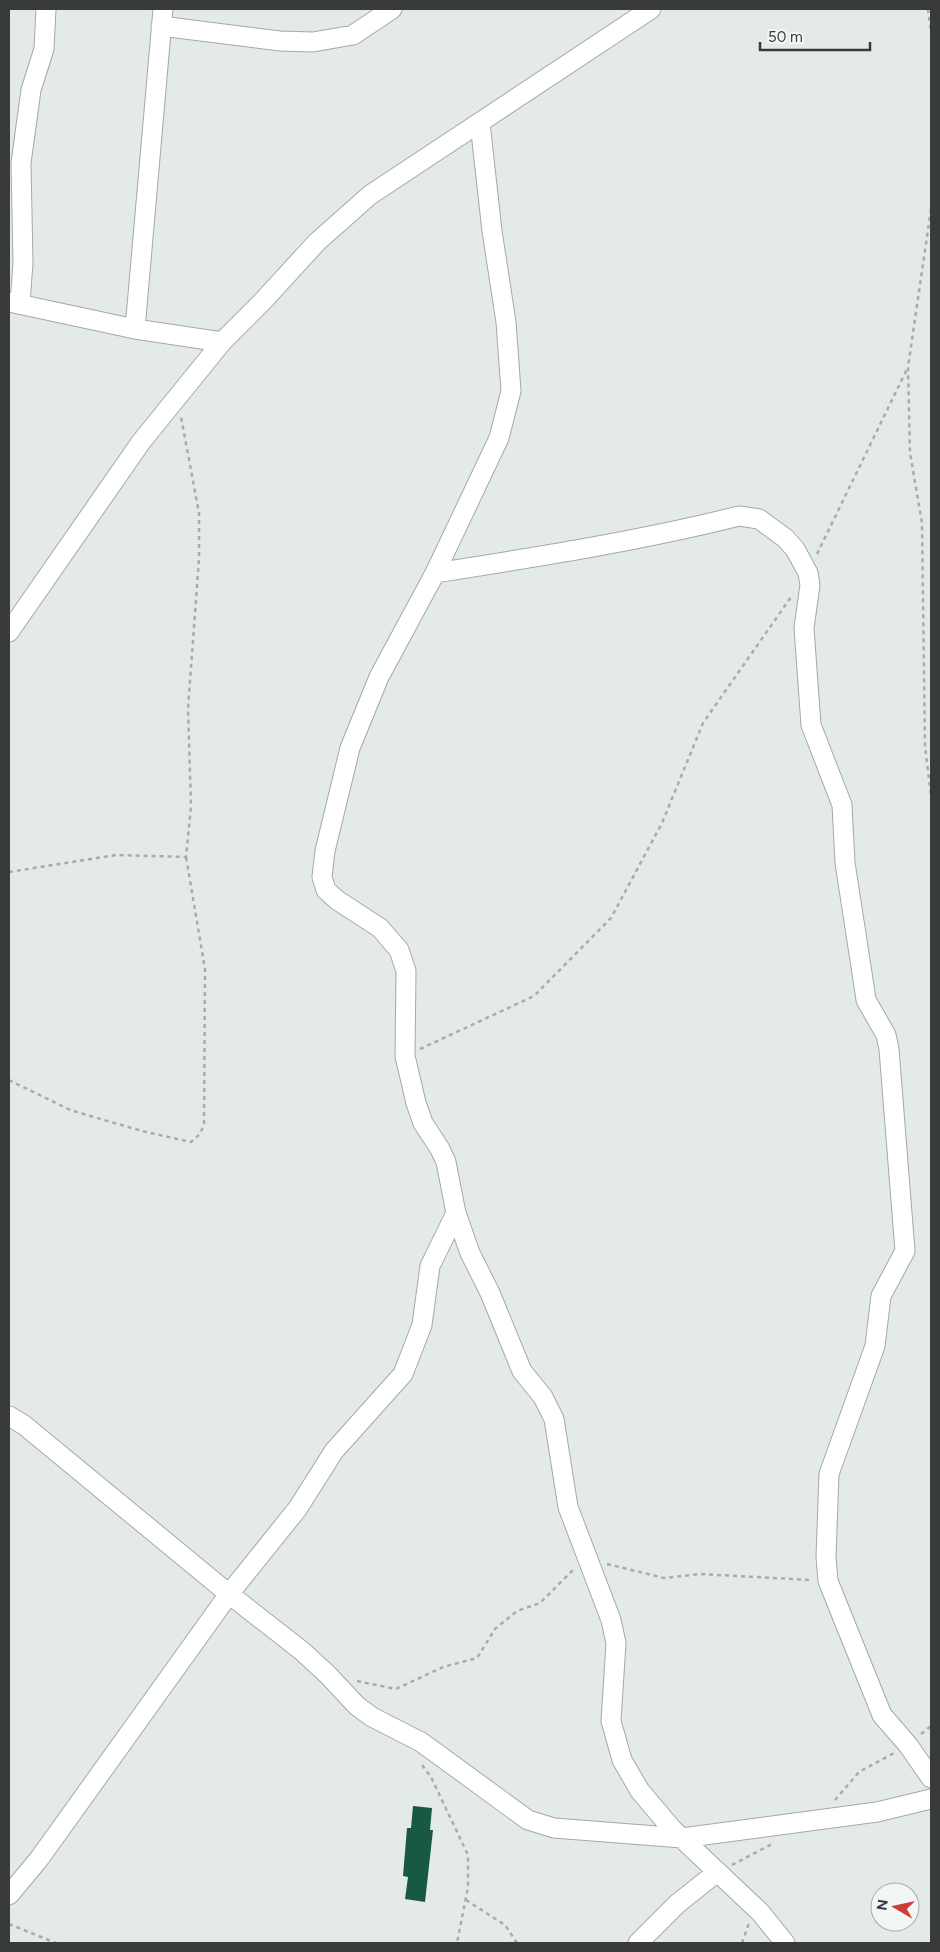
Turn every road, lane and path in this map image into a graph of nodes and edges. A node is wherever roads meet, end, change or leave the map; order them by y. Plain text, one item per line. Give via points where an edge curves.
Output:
1 (46, 9) edge
2 (392, 9) edge
3 (651, 9) edge
4 (928, 9) edge
5 (162, 18) edge
6 (931, 32) edge
7 (480, 123) junction
8 (931, 209) edge
9 (14, 303) edge
10 (135, 329) junction
11 (222, 342) junction
12 (908, 367) junction
13 (178, 398) junction
14 (435, 573) junction
15 (808, 573) junction
16 (791, 597) dead end
17 (9, 632) edge
18 (931, 795) edge
19 (186, 857) junction
20 (9, 872) edge
21 (405, 1056) junction
22 (9, 1080) edge
23 (456, 1213) junction
24 (9, 1416) edge
25 (587, 1558) junction
26 (828, 1581) junction
27 (229, 1594) junction
28 (328, 1675) junction
29 (420, 1761) dead end
30 (931, 1778) edge
31 (931, 1799) edge
32 (682, 1838) junction
33 (716, 1873) junction
34 (9, 1896) edge
35 (466, 1900) junction
36 (9, 1924) edge
37 (56, 1943) edge
38 (457, 1943) edge
39 (517, 1943) edge
40 (638, 1943) edge
41 (785, 1943) edge

1 - 9 street via 44,49 31,90 22,154 23,263
2 - 5 street via 354,35 313,42 280,41 220,32
3 - 7 street
4 - 6 path
5 - 10 street
7 - 11 street via 370,195 317,242
7 - 14 street via 506,322 511,391 499,438
8 - 12 path
9 - 10 street
10 - 11 street
11 - 13 street
12 - 15 path
12 - 18 path via 910,453 922,523 925,747
13 - 17 street via 141,442
13 - 19 path via 199,513 199,559 188,708 191,797
14 - 15 street via 664,535 744,516 759,519 785,538
14 - 21 street via 379,677 350,748 324,851 322,876 326,890 380,928 399,950 406,971
15 - 26 street via 810,585 804,628 808,704 814,731 842,805 845,863 866,1000 886,1035 889,1049 905,1251 881,1296 875,1346 829,1474
16 - 21 path via 702,723 662,823 611,918 534,996
19 - 20 path via 116,855
19 - 22 path via 206,969 204,1124 200,1134 191,1142 142,1131 70,1110
21 - 23 street via 423,1123 446,1162
23 - 25 street via 511,1348 554,1420 568,1507
23 - 27 street via 430,1266 422,1325 403,1374 334,1451 298,1508
24 - 27 street
25 - 26 path via 664,1578 700,1574
25 - 28 path via 540,1602 517,1610 495,1629 477,1658 443,1667 396,1689
25 - 32 street via 611,1620 616,1643 611,1721 614,1737 622,1760 640,1791
26 - 30 street via 882,1715
27 - 28 street
27 - 34 street
28 - 32 street via 372,1717 421,1742 528,1820 554,1828
29 - 35 path via 431,1777 468,1855
31 - 32 street via 877,1812
32 - 33 street
33 - 40 street via 677,1904
33 - 41 street via 760,1912
35 - 38 path
35 - 39 path via 505,1925
36 - 37 path

